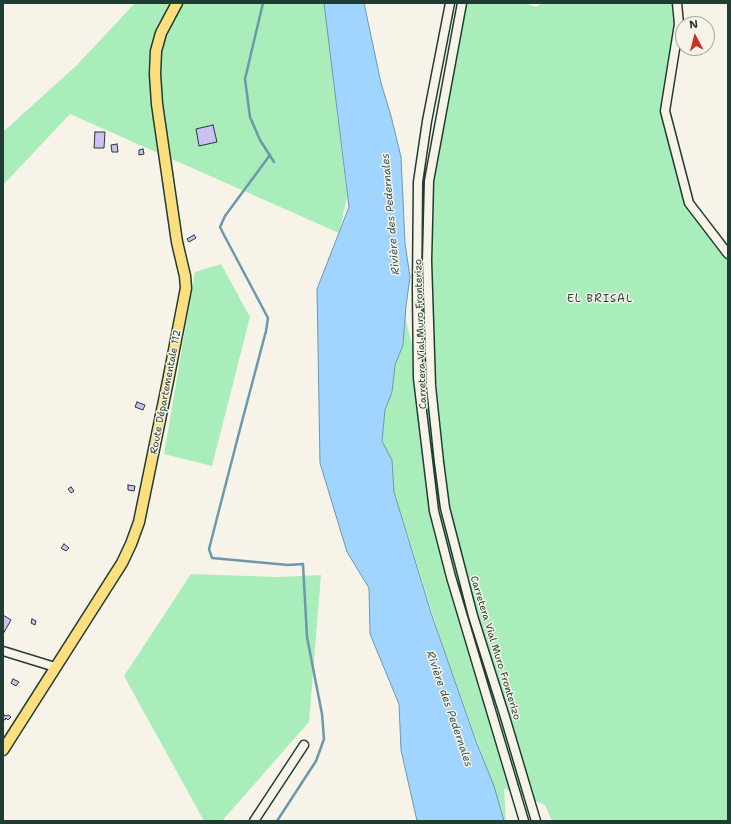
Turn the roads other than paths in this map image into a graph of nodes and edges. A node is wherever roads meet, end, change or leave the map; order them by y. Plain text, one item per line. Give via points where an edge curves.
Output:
1 (178, 3) edge
2 (450, 3) edge
3 (462, 3) edge
4 (677, 3) edge
5 (728, 254) edge
6 (3, 651) edge
7 (55, 667) junction
8 (304, 745) dead end
9 (3, 750) edge
10 (254, 821) edge
11 (524, 821) edge
12 (536, 821) edge

1 - 7 main road, Route Départementale 112 via 161,33 156,51 155,74 177,242 185,276 184,300 139,522 122,563
2 - 11 street, Carretera Vial Muro Fronterizo via 418,182 418,378 434,511 450,577
3 - 12 street, Carretera Vial Muro Fronterizo via 429,181 427,261 431,386 445,508 473,616
4 - 5 street via 680,24 666,111 688,203
6 - 7 street
7 - 9 main road, Route Départementale 112
8 - 10 street

